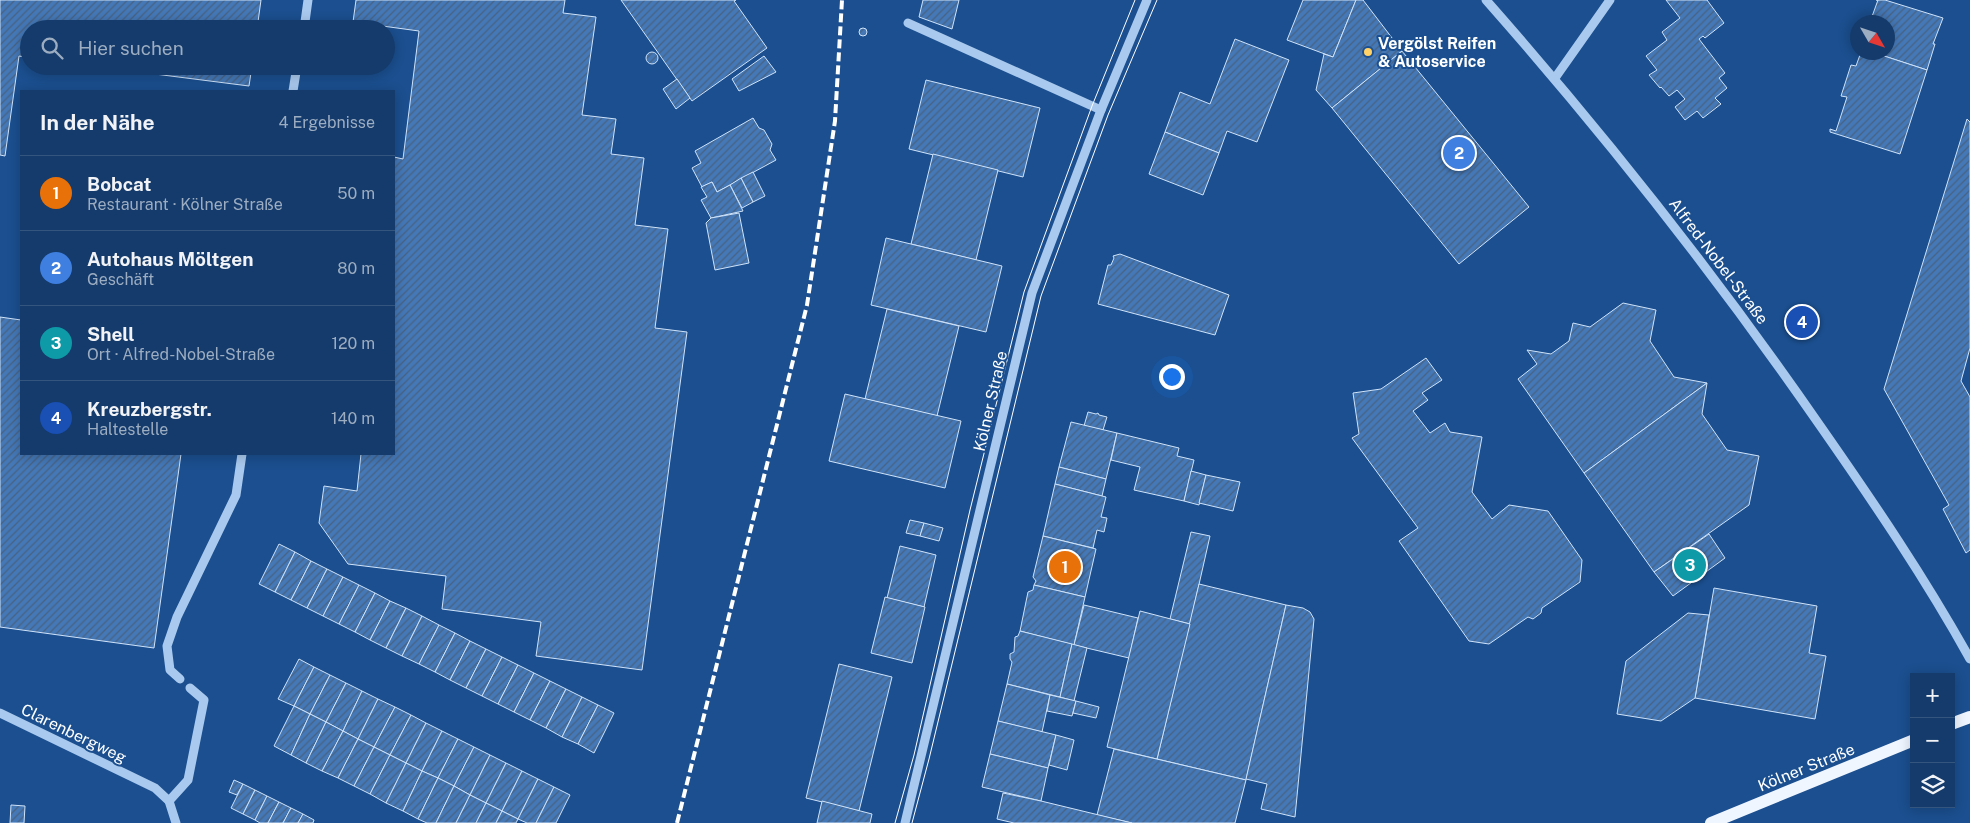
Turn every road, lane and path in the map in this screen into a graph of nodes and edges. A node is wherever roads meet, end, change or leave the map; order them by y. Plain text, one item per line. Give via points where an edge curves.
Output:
1 (308, 0) edge
2 (1146, 0) edge
3 (1486, 0) edge
4 (1610, 0) edge
5 (305, 20) edge
6 (908, 23) dead end
7 (296, 75) edge
8 (1555, 78) junction
9 (293, 90) edge
10 (1101, 110) junction
11 (242, 455) edge
12 (1970, 659) edge
13 (180, 679) dead end
14 (190, 688) dead end
15 (0, 713) edge
16 (1970, 716) edge
17 (1955, 722) edge
18 (1910, 742) edge
19 (169, 801) junction
20 (176, 823) edge
21 (905, 823) edge
22 (1711, 823) edge

1 - 5 street
2 - 10 street, Kölner Straße
3 - 8 street, Alfred-Nobel-Straße
4 - 8 street
6 - 10 street
7 - 9 street
8 - 12 street, Alfred-Nobel-Straße via 1768,350 1894,534
10 - 21 street, Kölner Straße via 1032,293
11 - 13 street via 236,495 177,617 167,646 170,670
14 - 19 street via 204,700 188,780
15 - 19 street, Clarenbergweg via 155,788
16 - 17 main road
18 - 22 main road, Kölner Straße
19 - 20 street

